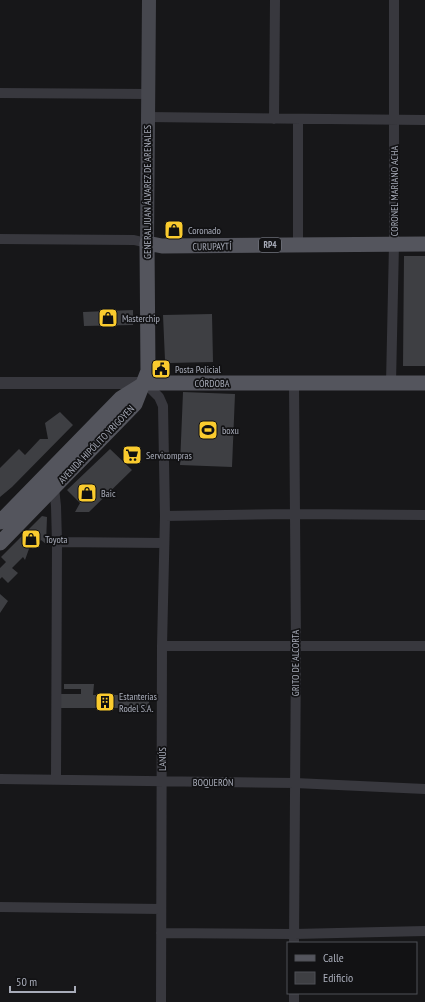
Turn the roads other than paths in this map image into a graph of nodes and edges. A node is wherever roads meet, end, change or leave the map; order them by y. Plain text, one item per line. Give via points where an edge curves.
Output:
1 (149, 0) edge
2 (275, 0) edge
3 (394, 0) edge
4 (0, 93) edge
5 (148, 94) junction
6 (147, 117) junction
7 (274, 119) junction
8 (298, 120) junction
9 (394, 120) junction
10 (425, 120) edge
11 (0, 239) edge
12 (147, 243) junction
13 (394, 244) junction
14 (425, 244) edge
15 (298, 245) junction
16 (0, 383) edge
17 (145, 383) junction
18 (294, 383) junction
19 (392, 383) junction
20 (425, 383) edge
21 (54, 488) junction
22 (294, 514) junction
23 (425, 515) edge
24 (165, 516) junction
25 (0, 522) edge
26 (57, 542) junction
27 (164, 542) junction
28 (0, 543) edge
29 (162, 646) junction
30 (296, 646) junction
31 (425, 646) edge
32 (56, 778) junction
33 (0, 779) edge
34 (162, 782) junction
35 (295, 783) junction
36 (425, 789) edge
37 (0, 907) edge
38 (161, 909) junction
39 (425, 931) edge
40 (161, 932) junction
41 (294, 938) edge
42 (161, 1002) edge

1 - 5 main road, GENERAL JUAN ÁLVAREZ DE ARENALES
2 - 7 street
3 - 9 street, CORONEL MARIANO ACHA
4 - 5 street
5 - 6 main road, GENERAL JUAN ÁLVAREZ DE ARENALES
6 - 7 street
6 - 12 main road, GENERAL JUAN ÁLVAREZ DE ARENALES
7 - 8 street
8 - 9 street
8 - 15 street
9 - 10 street
9 - 13 street, CORONEL MARIANO ACHA
11 - 12 street, CURUPAYTÍ via 134,240
12 - 15 main road, CURUPAYTÍ / RP4 via 162,246
12 - 17 main road, GENERAL JUAN ÁLVAREZ DE ARENALES via 148,371
13 - 14 main road, CURUPAYTÍ / RP4
13 - 15 main road, CURUPAYTÍ / RP4
13 - 19 street, CORONEL MARIANO ACHA
16 - 17 street, CÓRDOBA
17 - 18 main road, CÓRDOBA
17 - 21 main road, AVENIDA HIPÓLITO YRIGOYEN via 135,404
17 - 24 street, LANÚS via 159,397 163,406
17 - 25 main road, AVENIDA HIPÓLITO YRIGOYEN via 121,398
18 - 19 main road, CÓRDOBA
18 - 22 street, GRITO DE ALCORTA
19 - 20 main road, CÓRDOBA
21 - 26 street
21 - 28 main road, AVENIDA HIPÓLITO YRIGOYEN
22 - 23 street
22 - 24 street
22 - 30 street, GRITO DE ALCORTA
24 - 27 street, LANÚS
26 - 27 street
26 - 32 street
27 - 29 street, LANÚS
29 - 30 street
29 - 34 street, LANÚS
30 - 31 street
30 - 35 street, GRITO DE ALCORTA
32 - 33 street, BOQUERÓN
32 - 34 street, BOQUERÓN
34 - 35 street, BOQUERÓN
34 - 38 street, LANÚS
35 - 36 street, BOQUERÓN
35 - 41 street, GRITO DE ALCORTA
37 - 38 street
38 - 40 street, LANÚS
39 - 41 street
40 - 41 street
40 - 42 street, LANÚS

